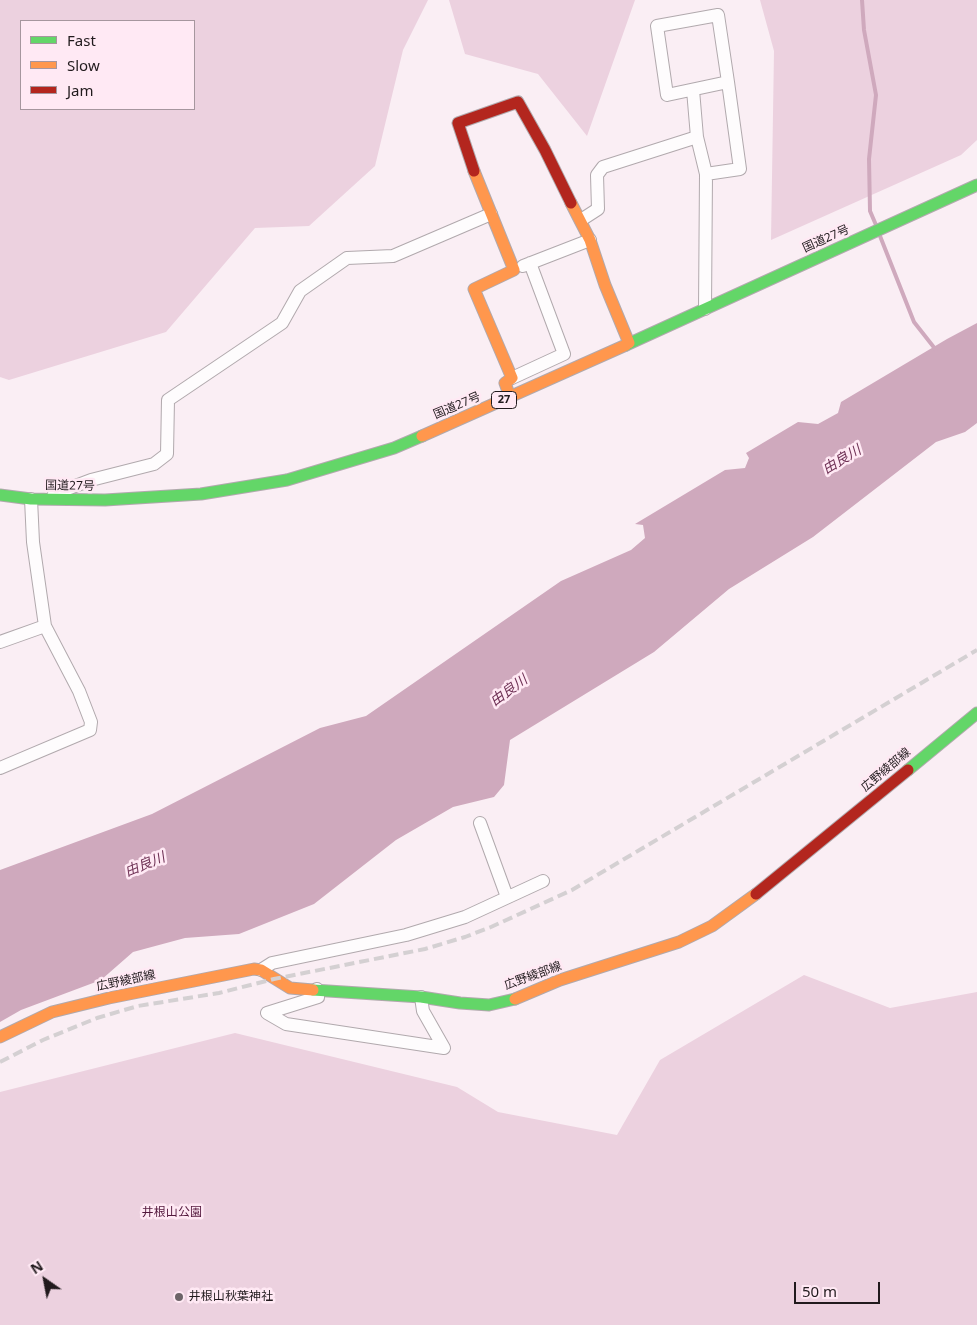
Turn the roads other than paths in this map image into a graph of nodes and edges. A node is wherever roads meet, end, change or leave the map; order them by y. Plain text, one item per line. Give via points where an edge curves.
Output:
1 (728, 82) junction
2 (693, 90) junction
3 (697, 137) junction
4 (706, 174) junction
5 (977, 185) edge
6 (491, 214) junction
7 (581, 220) junction
8 (590, 240) junction
9 (530, 264) junction
10 (514, 270) junction
11 (705, 309) junction
12 (629, 344) junction
13 (512, 378) junction
14 (510, 396) junction
15 (0, 495) edge
16 (31, 498) junction
17 (53, 499) junction
18 (45, 626) junction
19 (0, 642) edge
20 (977, 712) edge
21 (0, 768) edge
22 (480, 823) dead end
23 (543, 881) dead end
24 (507, 897) junction
25 (261, 970) junction
26 (317, 989) junction
27 (420, 997) junction
28 (0, 1037) edge

1 - 2 street
1 - 2 street via 718,15 657,26 667,95
1 - 4 street via 740,169
2 - 3 street
3 - 4 street
3 - 7 street via 603,167 597,175 598,209
4 - 11 street
5 - 11 main road, 国道27号 / 27
6 - 7 main road via 458,123 518,102
6 - 10 main road
6 - 17 street via 393,256 347,258 300,291 282,323 168,400 167,454 154,464 91,480 54,494
7 - 8 main road
8 - 9 street
8 - 12 main road
9 - 10 street
9 - 13 street via 564,354
10 - 13 main road via 474,289
11 - 12 main road, 国道27号 / 27
12 - 14 main road, 国道27号 / 27
13 - 14 main road via 505,383
14 - 17 main road, 国道27号 / 27 via 394,448 287,480 201,494 105,500
15 - 16 main road, 国道27号 / 27
16 - 17 main road, 国道27号 / 27
16 - 18 street via 33,542
18 - 19 street
18 - 21 street via 79,691 91,722 90,730
20 - 27 main road, 広野綾部線 via 760,891 712,926 679,942 560,980 512,1000 489,1005
22 - 24 street
23 - 24 street
24 - 25 street via 465,917 406,935 272,963
25 - 26 main road, 広野綾部線 via 290,988
25 - 28 main road, 広野綾部線 via 52,1012
26 - 27 main road, 広野綾部線
26 - 27 street via 318,997 267,1013 286,1024 444,1048 423,1011

